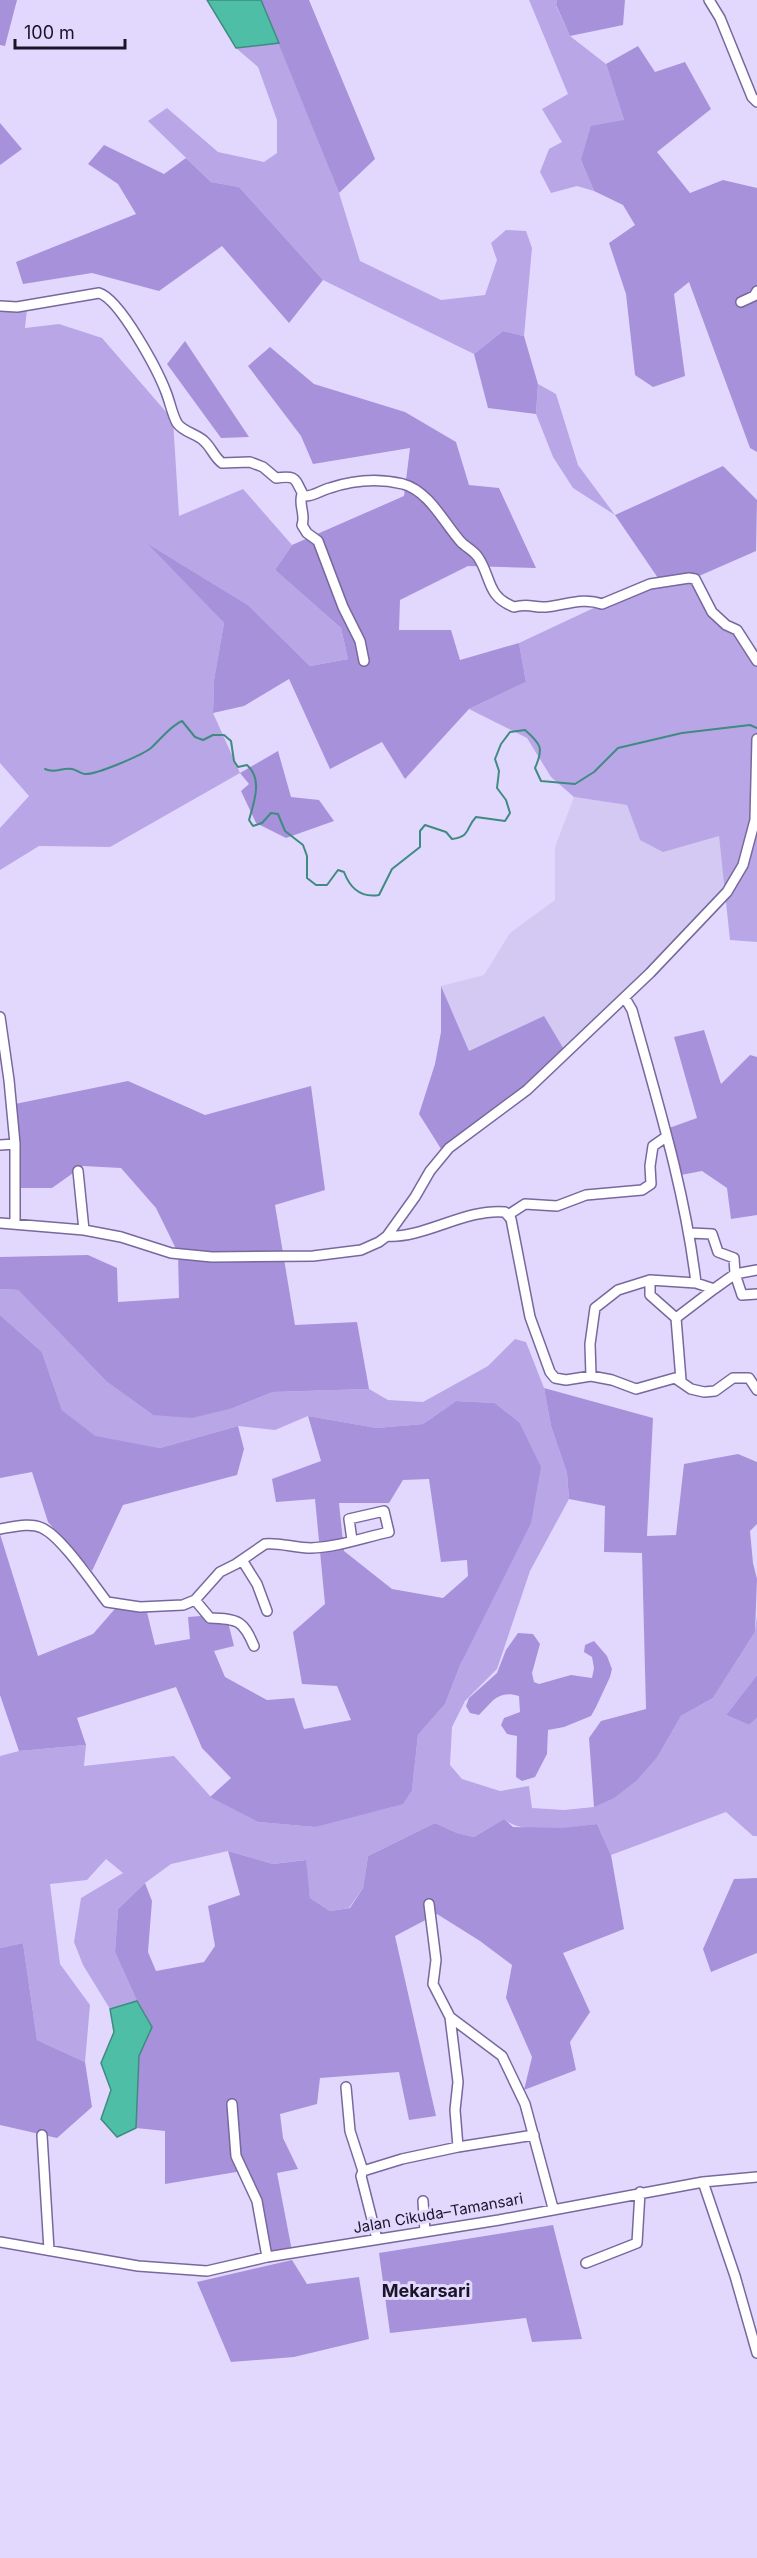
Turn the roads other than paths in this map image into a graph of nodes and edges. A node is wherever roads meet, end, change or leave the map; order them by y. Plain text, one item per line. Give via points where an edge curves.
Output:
1 (709, 0) edge
2 (757, 102) edge
3 (757, 291) edge
4 (741, 302) dead end
5 (0, 306) edge
6 (302, 494) junction
7 (364, 661) dead end
8 (757, 662) edge
9 (757, 739) edge
10 (625, 998) junction
11 (0, 1017) edge
12 (666, 1137) junction
13 (15, 1144) junction
14 (0, 1145) edge
15 (78, 1171) dead end
16 (508, 1215) junction
17 (0, 1223) edge
18 (15, 1223) junction
19 (84, 1230) junction
20 (690, 1233) junction
21 (387, 1236) junction
22 (757, 1270) edge
23 (735, 1274) junction
24 (650, 1281) junction
25 (696, 1283) junction
26 (714, 1289) junction
27 (757, 1294) edge
28 (676, 1318) junction
29 (591, 1376) junction
30 (681, 1380) junction
31 (756, 1382) edge
32 (0, 1529) edge
33 (352, 1540) junction
34 (242, 1560) junction
35 (195, 1600) junction
36 (267, 1611) dead end
37 (254, 1647) dead end
38 (429, 1904) dead end
39 (450, 2017) junction
40 (346, 2087) dead end
41 (232, 2104) dead end
42 (42, 2135) dead end
43 (534, 2135) junction
44 (458, 2146) junction
45 (363, 2171) junction
46 (757, 2177) edge
47 (703, 2182) junction
48 (640, 2192) junction
49 (423, 2201) dead end
50 (553, 2208) junction
51 (425, 2232) junction
52 (376, 2239) junction
53 (0, 2242) edge
54 (49, 2250) junction
55 (267, 2257) junction
56 (586, 2263) dead end
57 (757, 2353) edge

1 - 2 street
3 - 4 street
5 - 6 street via 105,295 116,304 134,332 180,426 205,441 222,463 250,462 276,478 291,476 297,479
6 - 7 street via 302,525 318,541 360,641
6 - 8 street via 309,496 364,480 381,479 406,485 426,498 462,543 478,556 495,596 514,607 590,600 602,604 650,584 695,579 712,612 737,630
9 - 10 street via 755,820 740,871 727,892
10 - 12 street via 632,1010
10 - 21 street via 527,1090 438,1159
11 - 13 street
12 - 16 street via 653,1146 651,1184 642,1190 586,1195 557,1206 525,1204
12 - 20 street
13 - 14 street
13 - 18 street
15 - 19 street
16 - 21 street via 496,1211
16 - 29 street via 530,1317 550,1372 555,1378 566,1380
17 - 18 street
18 - 19 street
19 - 21 street via 171,1253 212,1257 338,1254 361,1250
20 - 23 street via 712,1234 718,1252 734,1258
20 - 25 street
22 - 23 street
23 - 26 street
23 - 27 street via 742,1295
24 - 25 street
24 - 28 street via 650,1295
24 - 29 street via 618,1290 595,1308
25 - 26 street
26 - 28 street
28 - 30 street
29 - 30 street via 636,1389 669,1378
30 - 31 street via 691,1389 704,1392 715,1391 733,1378
32 - 35 street via 32,1525 42,1528 74,1559 107,1602 140,1607 183,1605
33 - 33 street via 349,1519 384,1511 389,1532
33 - 34 street via 341,1546 264,1544
34 - 35 street via 220,1572
34 - 36 street
35 - 37 street via 210,1618 231,1619 246,1627
38 - 39 street via 436,1960 433,1984
39 - 43 street via 502,2056 525,2104
39 - 44 street via 458,2082
40 - 45 street via 350,2131
41 - 55 street via 237,2156 257,2201
42 - 54 street
43 - 44 street
43 - 50 street
44 - 45 street
45 - 52 street
46 - 47 street, Jalan Cikuda–Tamansari
47 - 48 street, Jalan Cikuda–Tamansari
47 - 57 street
48 - 50 street, Jalan Cikuda–Tamansari
48 - 56 street via 637,2243
49 - 51 street
50 - 51 street, Jalan Cikuda–Tamansari
51 - 52 street, Jalan Cikuda–Tamansari
52 - 55 street, Jalan Cikuda–Tamansari
53 - 54 street, Jalan Cikuda–Tamansari
54 - 55 street, Jalan Cikuda–Tamansari via 193,2271 222,2269

